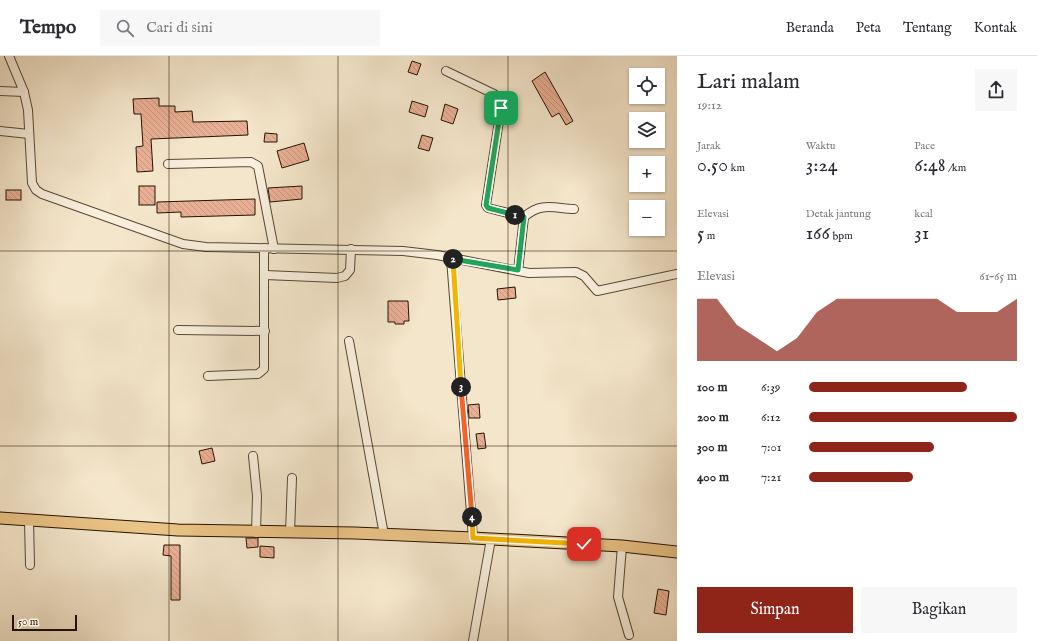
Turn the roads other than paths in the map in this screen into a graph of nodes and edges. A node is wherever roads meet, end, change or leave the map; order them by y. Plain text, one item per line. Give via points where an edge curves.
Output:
1 (9, 56) edge
2 (446, 71) dead end
3 (0, 91) edge
4 (24, 92) junction
5 (0, 132) edge
6 (29, 134) junction
7 (168, 164) dead end
8 (574, 209) dead end
9 (524, 217) junction
10 (264, 248) junction
11 (274, 249) junction
12 (351, 249) junction
13 (451, 259) junction
14 (518, 270) junction
15 (677, 274) edge
16 (265, 275) junction
17 (178, 330) dead end
18 (264, 331) junction
19 (350, 341) dead end
20 (208, 376) dead end
21 (253, 456) dead end
22 (292, 478) dead end
23 (0, 518) edge
24 (29, 520) junction
25 (256, 533) junction
26 (290, 533) junction
27 (384, 535) junction
28 (473, 538) junction
29 (491, 539) junction
30 (622, 546) junction
31 (677, 552) edge
32 (30, 565) dead end
33 (629, 635) dead end
34 (473, 641) edge

1 - 4 street
2 - 9 street via 494,94 499,100 501,108 486,205 488,208
3 - 4 street
4 - 6 street
5 - 6 street
6 - 10 street via 32,183 42,194 183,244
7 - 11 street via 251,162 258,166
8 - 9 street via 541,207
9 - 14 street
10 - 11 street
10 - 16 street
11 - 12 street
12 - 13 street via 402,251
12 - 16 street via 350,270 345,276 337,278
13 - 14 street
13 - 28 street
14 - 15 street via 537,273 580,273 597,291
16 - 18 street
17 - 18 street
18 - 20 street via 263,372
19 - 27 street
21 - 25 street via 257,496
22 - 26 street
23 - 24 main road
24 - 25 main road
24 - 32 street
25 - 26 main road
26 - 27 main road
27 - 28 main road
28 - 29 main road
29 - 30 main road
29 - 34 street
30 - 31 main road
30 - 33 street via 618,597

